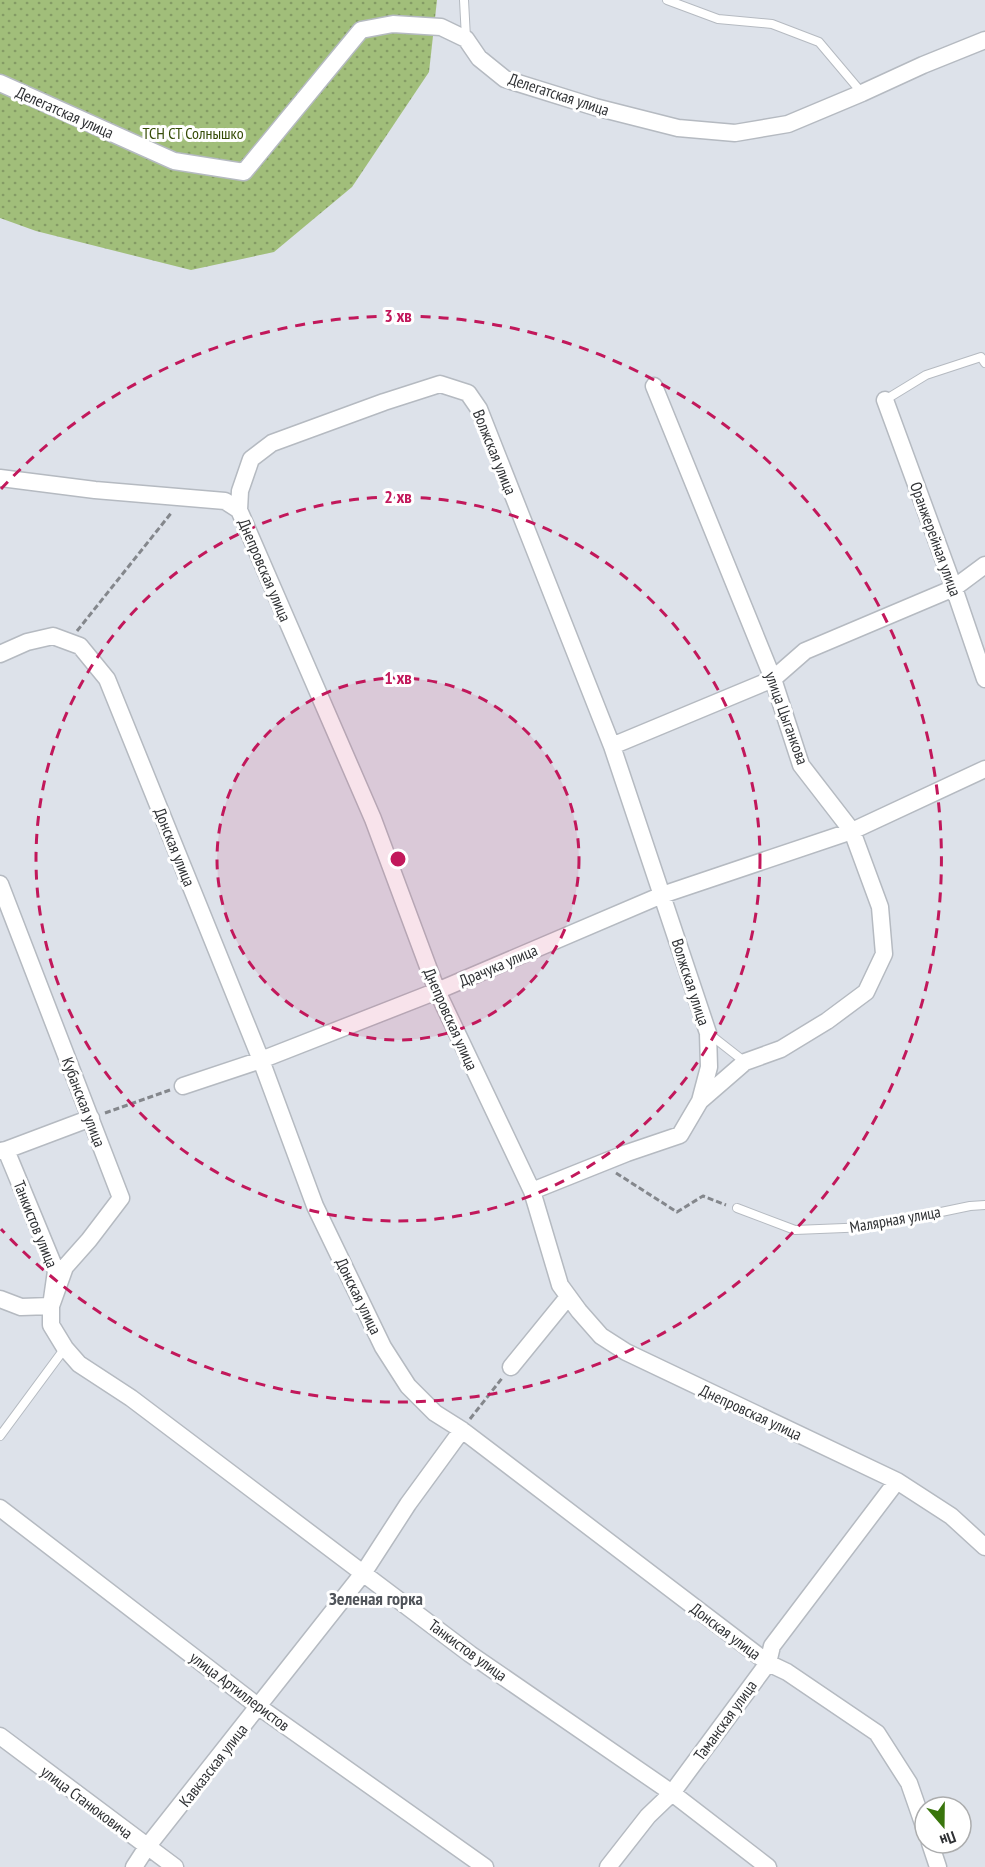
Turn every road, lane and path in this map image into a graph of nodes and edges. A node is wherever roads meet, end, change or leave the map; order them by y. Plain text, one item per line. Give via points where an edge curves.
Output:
1 (464, 0) edge
2 (667, 0) edge
3 (466, 39) junction
4 (985, 40) edge
5 (0, 83) edge
6 (862, 93) junction
7 (985, 363) edge
8 (654, 386) dead end
9 (885, 400) joint
10 (0, 478) edge
11 (187, 498) junction
12 (239, 510) junction
13 (985, 565) edge
14 (954, 588) junction
15 (69, 642) junction
16 (0, 654) edge
17 (773, 679) junction
18 (985, 680) edge
19 (612, 746) junction
20 (985, 769) edge
21 (852, 831) junction
22 (0, 884) edge
23 (662, 895) junction
24 (437, 992) junction
25 (708, 1033) junction
26 (261, 1059) junction
27 (745, 1062) junction
28 (183, 1086) joint
29 (700, 1101) junction
30 (91, 1118) junction
31 (3, 1150) edge
32 (607, 1161) junction
33 (532, 1191) junction
34 (985, 1205) edge
35 (736, 1208) joint
36 (568, 1297) junction
37 (0, 1299) edge
38 (51, 1306) junction
39 (65, 1348) junction
40 (511, 1368) joint
41 (462, 1430) junction
42 (0, 1436) edge
43 (897, 1481) junction
44 (0, 1508) edge
45 (985, 1547) edge
46 (364, 1572) junction
47 (768, 1663) junction
48 (259, 1707) junction
49 (0, 1736) edge
50 (672, 1793) junction
51 (913, 1795) edge
52 (147, 1847) junction
53 (134, 1867) edge
54 (175, 1867) edge
55 (485, 1867) edge
56 (608, 1867) edge
57 (768, 1867) edge

1 - 3 lane
2 - 6 lane via 718,19 772,24 819,42
3 - 5 street, Делегатская улица via 441,27 393,24 361,30 244,172 174,161
3 - 6 street, Делегатская улица via 479,57 505,79 678,128 735,133 788,124
4 - 6 street, Делегатская улица
7 - 9 lane via 981,357 926,375
8 - 17 street, улица Цыганкова
9 - 14 street, Оранжерейная улица
10 - 11 street, Днепровская улица
11 - 12 street, Днепровская улица via 225,501
11 - 15 path
12 - 19 street, Волжская улица via 240,491 251,459 272,443 440,384 468,393 479,409
12 - 24 street, Днепровская улица via 373,819
13 - 14 street
14 - 17 street via 805,651
14 - 18 street, Оранжерейная улица
15 - 16 street via 53,636
15 - 26 street, Донская улица via 80,646 107,679
17 - 19 street
17 - 21 street, улица Цыганкова via 801,765
19 - 23 street, Волжская улица
20 - 21 street, Драчука улица
21 - 23 street, Драчука улица
21 - 27 street, улица Цыганкова via 880,907 884,954 866,992 781,1049
22 - 30 street, Кубанская улица
23 - 24 street, Драчука улица
23 - 25 street, Волжская улица
24 - 26 street, Драчука улица
24 - 33 street, Днепровская улица
25 - 27 lane
25 - 29 street, Волжская улица via 709,1067
26 - 28 street, Драчука улица
26 - 41 street, Донская улица via 315,1206 383,1347 408,1386 435,1413
27 - 29 street, улица Цыганкова
28 - 30 path
29 - 32 street, Волжская улица via 680,1136
30 - 31 street
30 - 38 street, Кубанская улица via 122,1198 65,1267
31 - 38 street, Танкистов улица via 56,1271
32 - 33 street, Волжская улица
32 - 35 path via 617,1175 677,1212 703,1196
33 - 36 street, Днепровская улица via 560,1285
34 - 35 lane, Малярная улица via 869,1227 795,1230
36 - 40 street
36 - 43 street, Днепровская улица via 601,1336 626,1352
37 - 38 street via 21,1306
38 - 39 street, Танкистов улица via 51,1325
39 - 42 lane
39 - 46 street, Танкистов улица via 79,1364 131,1398
40 - 41 path
41 - 46 street, Кавказская улица
41 - 47 street, Донская улица
43 - 45 street, Днепровская улица via 951,1516
43 - 47 street, Таманская улица via 772,1646
44 - 48 street, улица Артиллеристов
46 - 48 street, Кавказская улица
46 - 50 street, Танкистов улица via 470,1654
47 - 50 street, Таманская улица
47 - 51 street, Донская улица via 877,1733
48 - 52 street, Кавказская улица
48 - 55 street, улица Артиллеристов
49 - 52 street, улица Станюковича
50 - 56 street, Таманская улица via 648,1816
50 - 57 street, Танкистов улица
52 - 53 street, Кавказская улица
52 - 54 street, улица Станюковича

